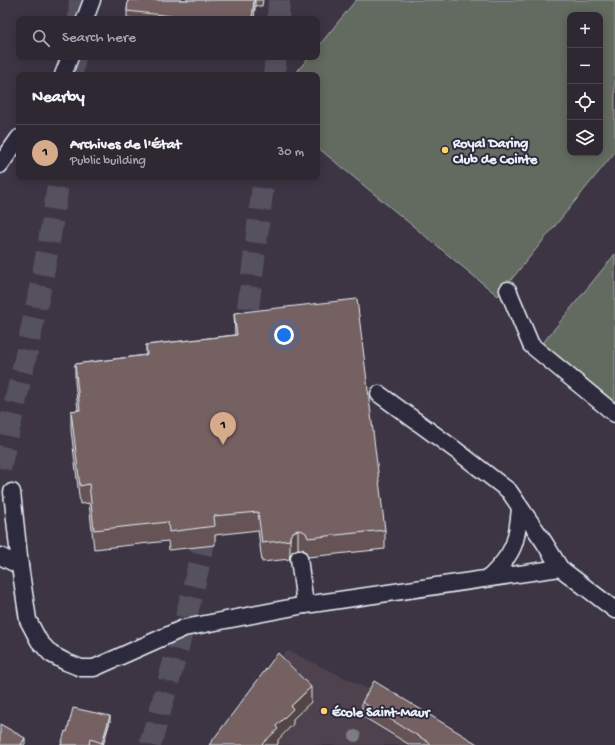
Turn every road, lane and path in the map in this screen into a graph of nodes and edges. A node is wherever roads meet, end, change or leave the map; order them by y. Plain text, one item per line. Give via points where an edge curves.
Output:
1 (92, 0) edge
2 (86, 16) edge
3 (69, 60) edge
4 (64, 72) edge
5 (16, 142) edge
6 (0, 165) edge
7 (508, 290) dead end
8 (379, 394) dead end
9 (615, 414) edge
10 (12, 492) dead end
11 (520, 508) junction
12 (0, 556) edge
13 (299, 558) dead end
14 (20, 566) junction
15 (560, 568) junction
16 (489, 578) junction
17 (305, 605) junction
18 (615, 610) edge

1 - 2 lane
3 - 4 lane
5 - 6 lane
7 - 9 lane via 531,345
8 - 11 lane via 509,491
10 - 14 lane
11 - 15 lane
11 - 16 lane via 518,533 513,548 503,564
12 - 14 lane
13 - 17 lane
14 - 17 lane via 28,620 39,640 51,654 81,668 94,668 184,628
15 - 16 lane
15 - 18 lane
16 - 17 lane

